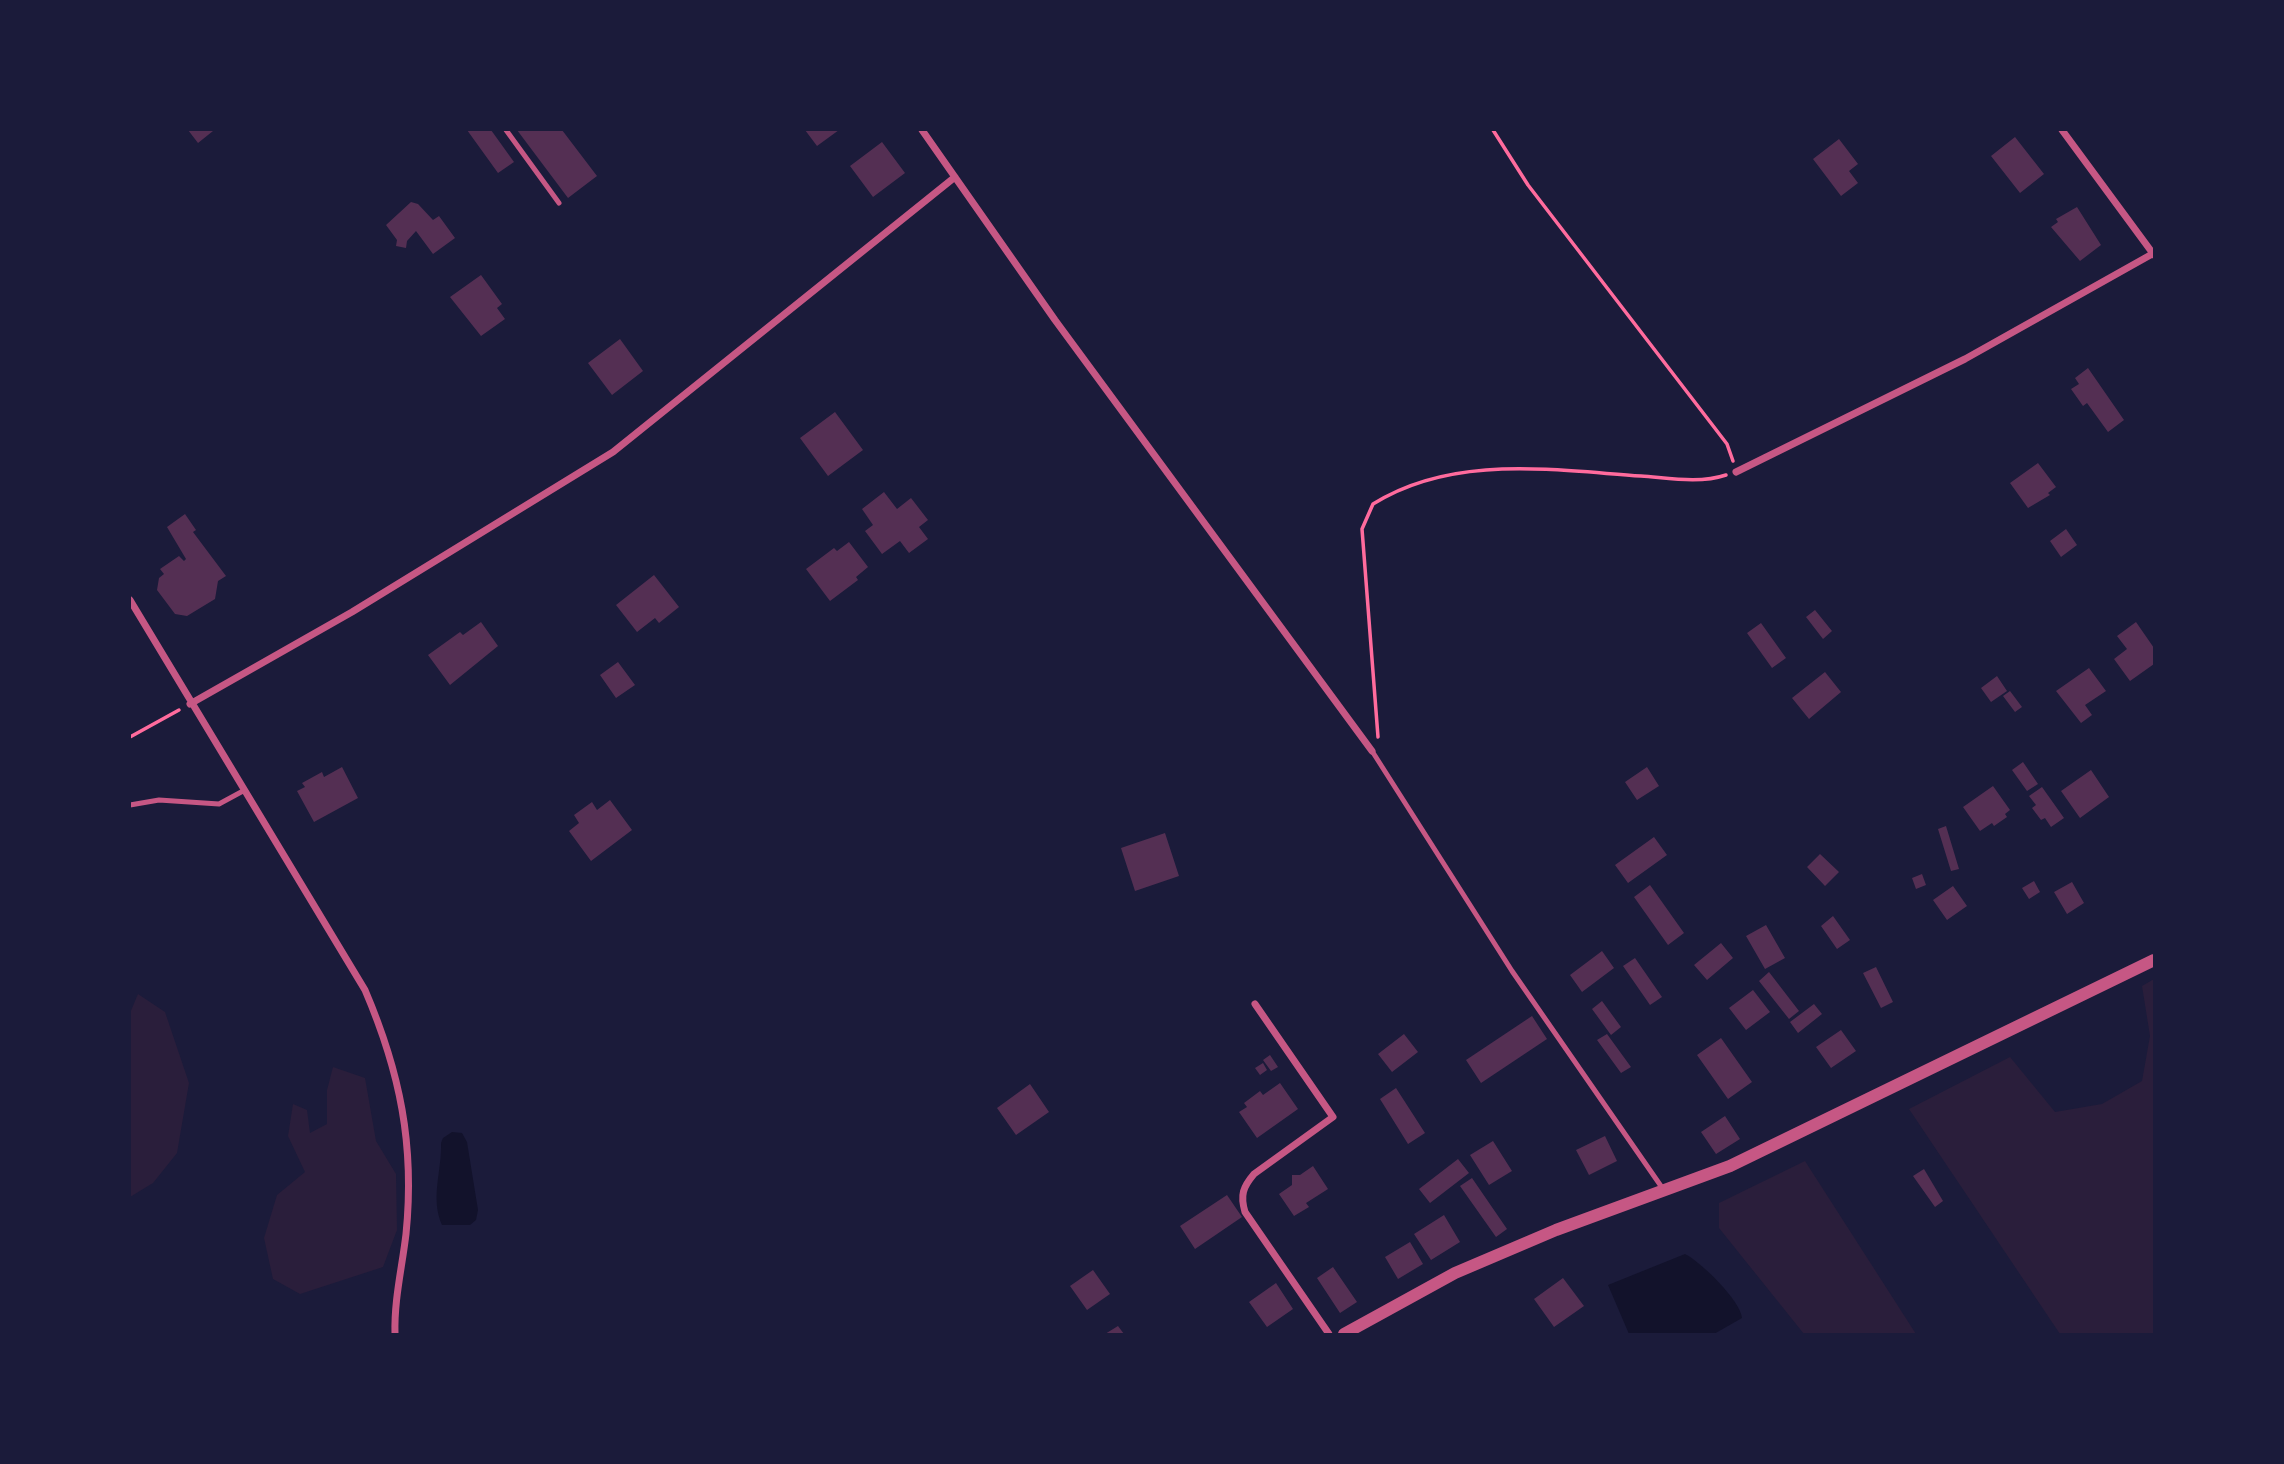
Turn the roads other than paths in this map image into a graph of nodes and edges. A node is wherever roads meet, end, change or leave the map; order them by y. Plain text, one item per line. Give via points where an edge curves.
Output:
1 (506, 130) edge
2 (922, 130) edge
3 (2062, 130) edge
4 (956, 177) junction
5 (559, 203) dead end
6 (2154, 254) edge
7 (1737, 471) road end
8 (130, 600) edge
9 (190, 704) junction
10 (1372, 751) joint
11 (243, 791) junction
12 (130, 805) edge
13 (2154, 960) edge
14 (1255, 1004) dead end
15 (1664, 1192) junction
16 (395, 1335) edge
17 (1329, 1335) edge
18 (1343, 1335) edge

1 - 5 lane
2 - 4 street
3 - 6 street
4 - 9 street via 613,452 352,612
4 - 10 street via 1055,320
6 - 7 street via 1965,359
8 - 9 street
9 - 11 street
10 - 15 lane via 1512,971
11 - 12 lane via 219,804 159,800
11 - 16 street via 365,990 394,1063 408,1157
13 - 15 street via 1741,1161
14 - 17 street via 1333,1118 1254,1174 1244,1185 1241,1199 1244,1212
15 - 18 street via 1556,1230 1455,1273

